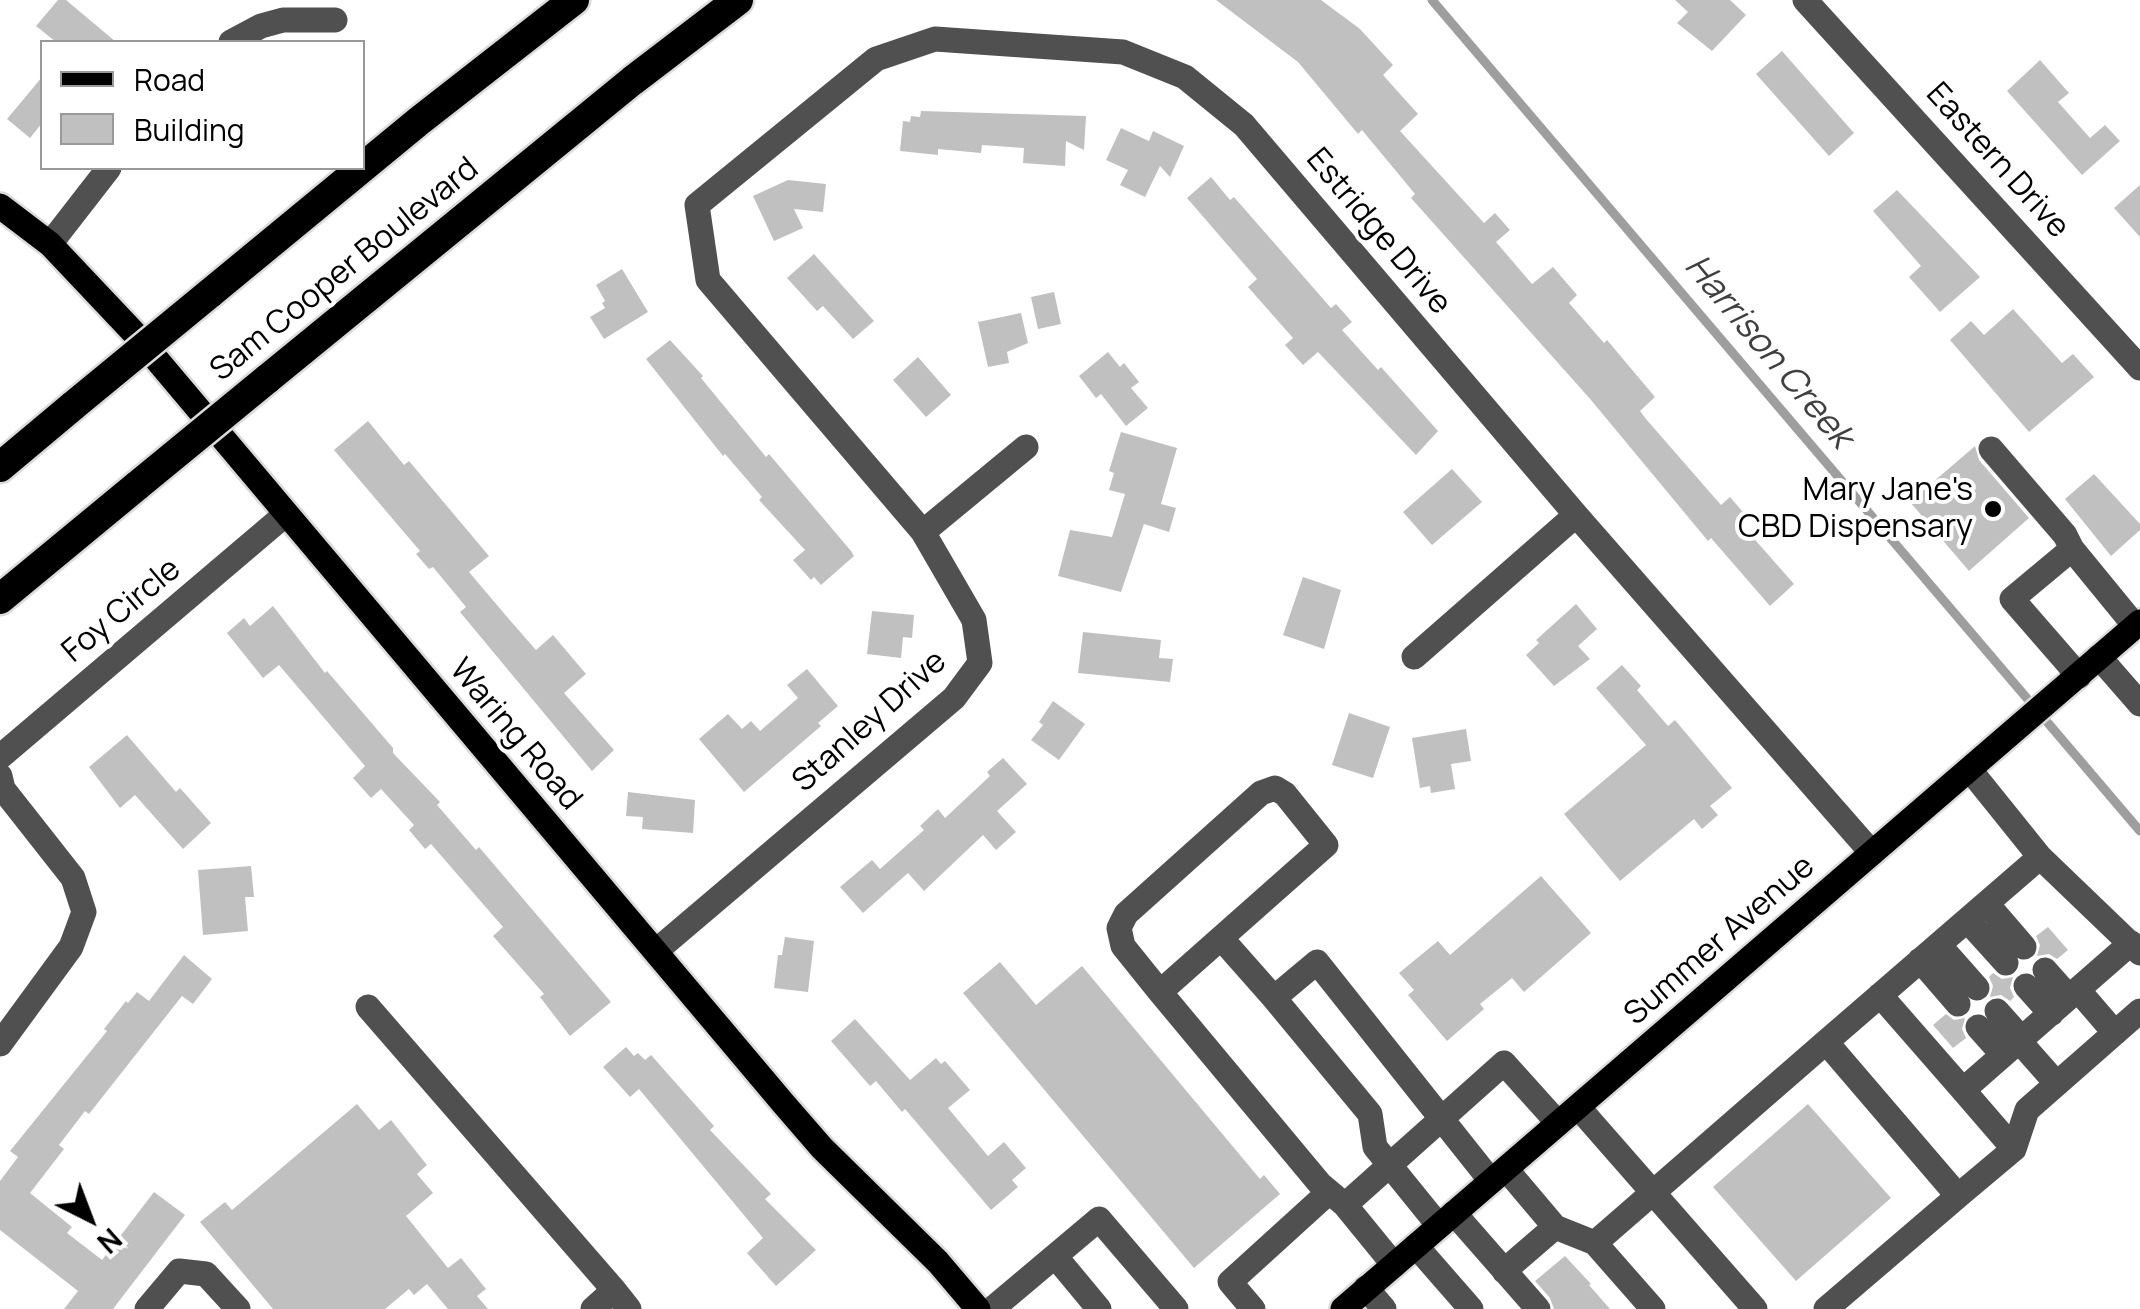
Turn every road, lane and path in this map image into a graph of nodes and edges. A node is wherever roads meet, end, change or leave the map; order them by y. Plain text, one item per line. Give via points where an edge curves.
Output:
1 (574, 0) edge
2 (738, 0) edge
3 (1805, 0) edge
4 (335, 20) dead end
5 (235, 40) edge
6 (365, 168) edge
7 (106, 170) edge
8 (363, 170) edge
9 (697, 204) joint
10 (0, 206) edge
11 (50, 244) junction
12 (2138, 361) edge
13 (1026, 448) dead end
14 (1991, 449) dead end
15 (0, 467) edge
16 (286, 514) junction
17 (1576, 515) junction
18 (923, 532) junction
19 (2072, 549) junction
20 (0, 599) edge
21 (2138, 624) edge
22 (1414, 657) dead end
23 (2099, 657) junction
24 (2076, 679) junction
25 (2140, 704) edge
26 (0, 757) edge
27 (1970, 770) junction
28 (0, 776) edge
29 (1872, 853) junction
30 (2040, 858) junction
31 (1977, 912) junction
32 (1221, 938) junction
33 (2136, 948) edge
34 (656, 951) junction
35 (1930, 952) junction
36 (2015, 955) dead end
37 (2035, 978) dead end
38 (1160, 992) junction
39 (1880, 995) junction
40 (1968, 996) dead end
41 (1274, 998) junction
42 (2066, 1000) junction
43 (368, 1007) dead end
44 (2140, 1011) edge
45 (1988, 1019) dead end
46 (2115, 1033) junction
47 (1826, 1042) junction
48 (0, 1044) edge
49 (2015, 1045) junction
50 (2057, 1084) junction
51 (1963, 1090) junction
52 (1568, 1115) junction
53 (1442, 1118) junction
54 (2014, 1149) junction
55 (1390, 1166) junction
56 (1499, 1175) junction
57 (1653, 1193) junction
58 (1958, 1196) junction
59 (1337, 1199) junction
60 (1446, 1219) junction
61 (1555, 1227) junction
62 (1595, 1243) junction
63 (1416, 1246) junction
64 (1055, 1256) junction
65 (1394, 1264) junction
66 (1504, 1271) junction
67 (1366, 1288) junction
68 (621, 1300) edge
69 (147, 1309) edge
70 (238, 1309) edge
71 (593, 1309) edge
72 (978, 1309) edge
73 (992, 1309) edge
74 (1098, 1309) edge
75 (1176, 1309) edge
76 (1253, 1309) edge
77 (1343, 1309) edge
78 (1384, 1309) edge
79 (1471, 1309) edge
80 (1538, 1309) edge
81 (1653, 1309) edge
82 (1755, 1309) edge
83 (1826, 1309) edge

1 - 6 highway, Sam Cooper Boulevard, bridge
2 - 20 highway, Sam Cooper Boulevard, bridge
3 - 12 street, Eastern Drive
4 - 5 street via 283,20
7 - 11 street
8 - 15 highway, Sam Cooper Boulevard, bridge
9 - 17 street, Estridge Drive via 876,59 935,38 1123,52 1185,77 1244,125
9 - 18 street, Stanley Drive via 708,280
10 - 11 main road, Waring Road
11 - 16 main road, Waring Road via 136,334
13 - 18 street
14 - 19 street
16 - 26 street, Foy Circle
16 - 34 main road, Waring Road
17 - 22 street
17 - 29 street, Estridge Drive
18 - 34 street, Stanley Drive via 974,620 980,663 954,698
19 - 21 street
19 - 24 street via 2012,599
21 - 23 main road, Summer Avenue
23 - 24 main road, Summer Avenue
23 - 25 street
24 - 27 main road, Summer Avenue
27 - 29 main road, Summer Avenue
27 - 30 street
28 - 48 street via 3,789 73,878 84,912 71,948
29 - 52 main road, Summer Avenue
30 - 31 street
30 - 33 street
31 - 35 street
31 - 36 street
32 - 38 street
32 - 38 street via 1326,844 1274,788 1261,792 1126,914 1119,928 1123,946
32 - 41 street
33 - 42 street
34 - 72 main road, Waring Road via 822,1148
35 - 39 street
35 - 40 street
37 - 42 street
38 - 59 street
39 - 47 street
39 - 51 street
41 - 53 street via 1317,962
41 - 55 street via 1370,1114 1375,1147
42 - 46 street
42 - 49 street
43 - 68 street
44 - 46 street
45 - 49 street
46 - 50 street
47 - 57 street
47 - 58 street
49 - 50 street
49 - 51 street
50 - 54 street via 2028,1110
51 - 54 street
52 - 53 street via 1504,1062
52 - 56 main road, Summer Avenue
52 - 57 street
53 - 55 street
53 - 56 street
54 - 58 street
55 - 59 street
55 - 60 street
56 - 60 main road, Summer Avenue
56 - 61 street
57 - 62 street
57 - 82 street
58 - 83 street
59 - 65 street
59 - 76 street via 1230,1282
60 - 63 main road, Summer Avenue
60 - 66 street
61 - 62 street
61 - 66 street
62 - 81 street
63 - 65 main road, Summer Avenue
63 - 79 street
64 - 73 street
64 - 74 street
64 - 75 street via 1100,1218
65 - 67 main road, Summer Avenue
66 - 80 street
67 - 77 main road, Summer Avenue
67 - 78 street
68 - 71 street
69 - 70 street via 179,1272 206,1274

